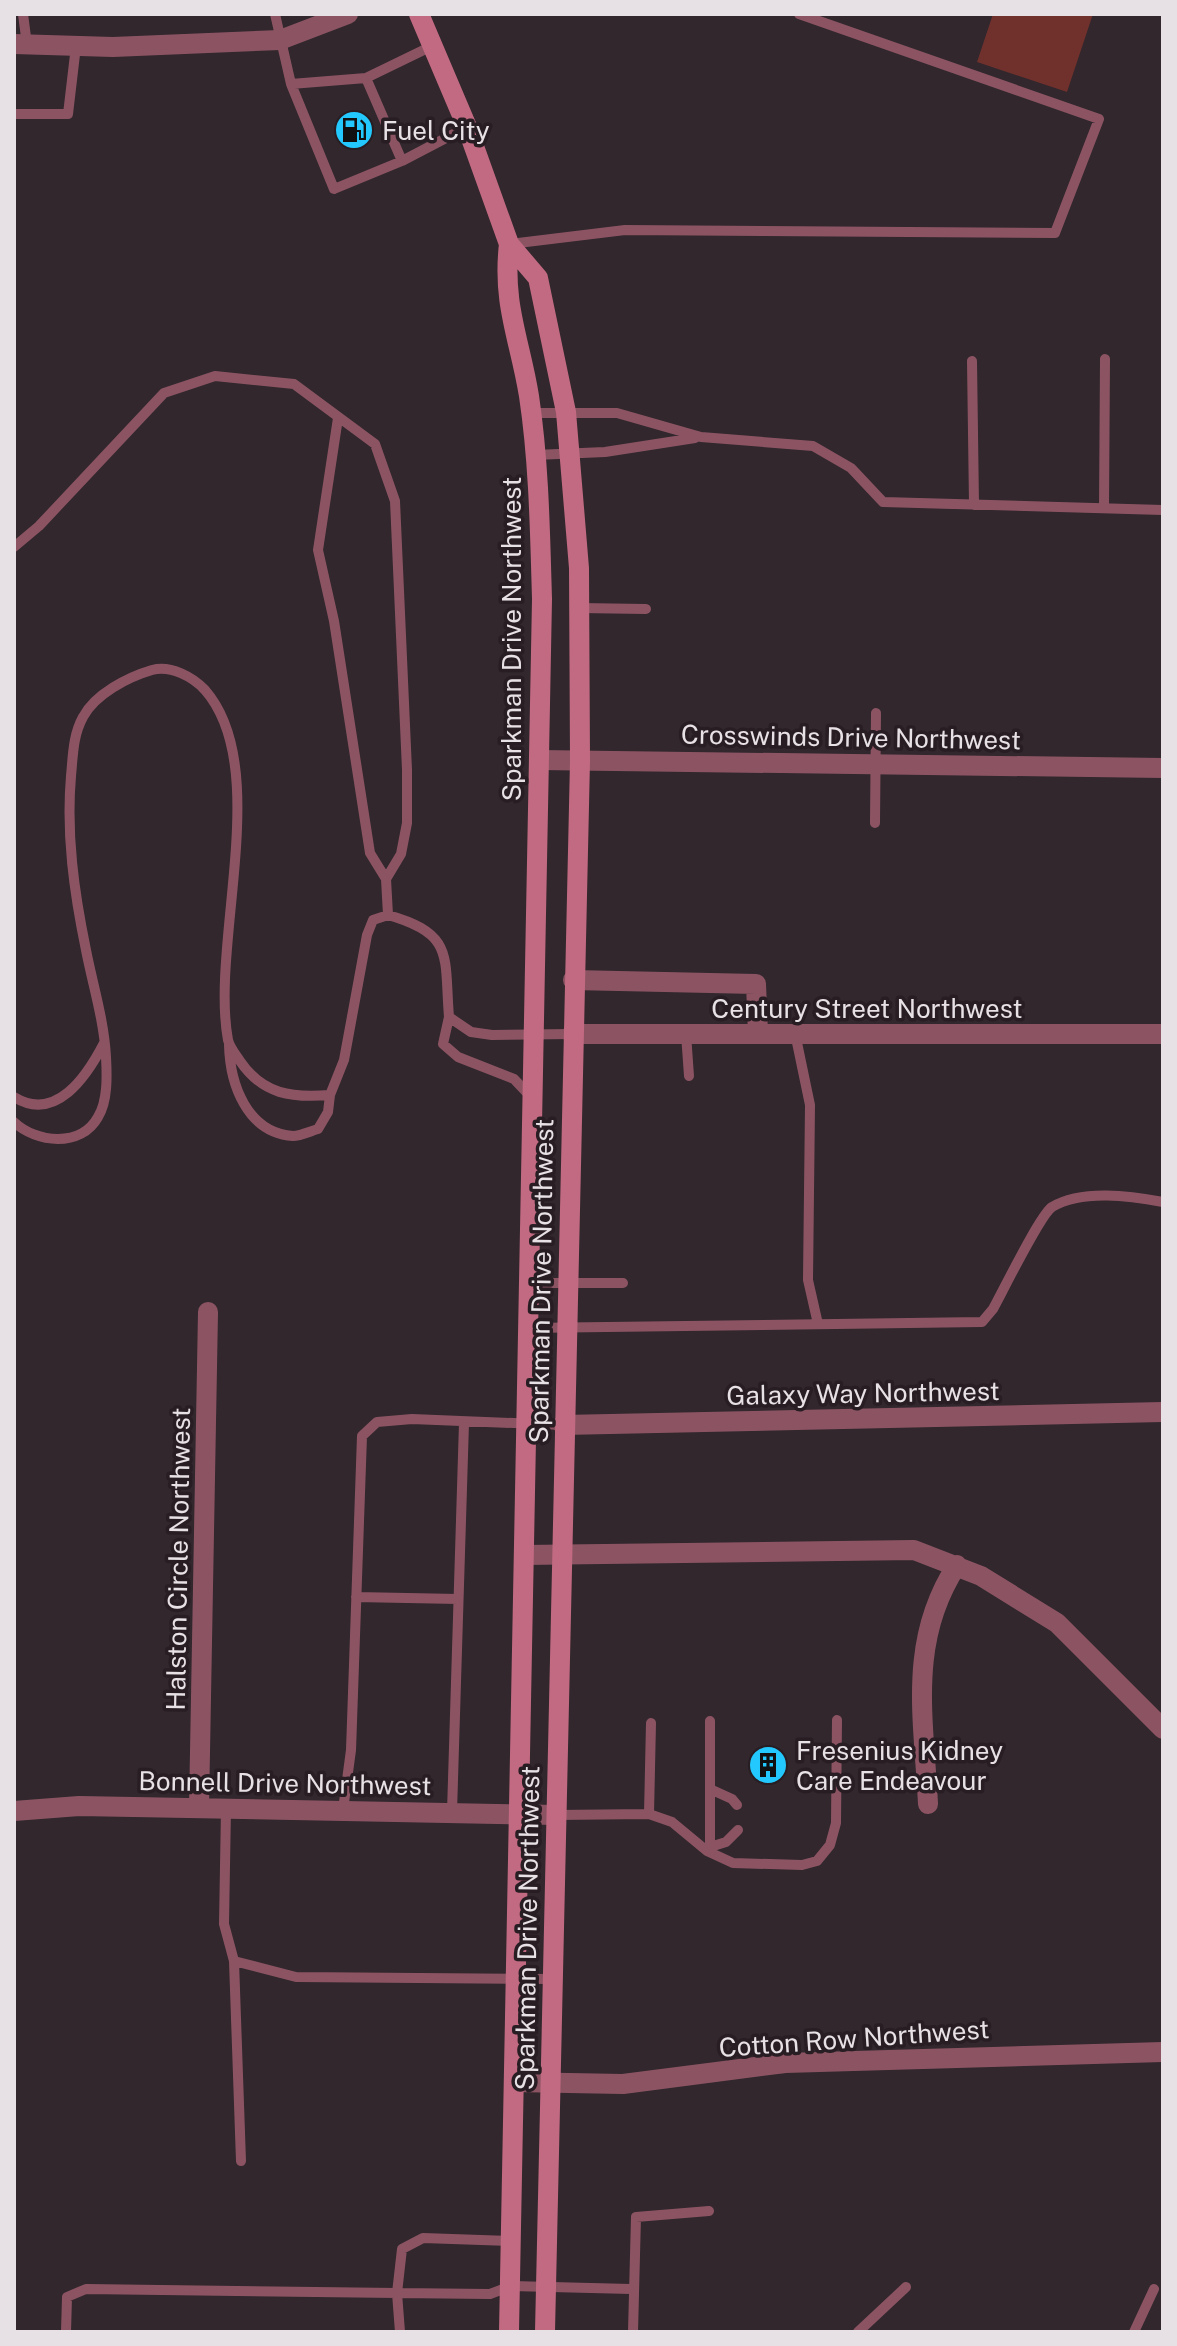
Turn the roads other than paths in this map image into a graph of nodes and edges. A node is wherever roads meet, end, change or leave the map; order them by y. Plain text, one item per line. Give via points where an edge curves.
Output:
1 (23, 14) edge
2 (275, 14) edge
3 (348, 14) edge
4 (419, 14) edge
5 (799, 14) edge
6 (280, 40) junction
7 (20, 44) edge
8 (434, 45) junction
9 (76, 46) junction
10 (366, 78) junction
11 (291, 84) junction
12 (14, 114) edge
13 (467, 127) junction
14 (402, 161) junction
15 (509, 244) junction
16 (1105, 359) dead end
17 (972, 361) dead end
18 (566, 412) junction
19 (531, 413) junction
20 (338, 418) junction
21 (701, 437) junction
22 (568, 453) junction
23 (535, 455) junction
24 (974, 505) junction
25 (1104, 508) junction
26 (1163, 510) edge
27 (14, 547) edge
28 (579, 608) junction
29 (646, 609) dead end
30 (876, 713) dead end
31 (539, 760) junction
32 (580, 761) junction
33 (876, 763) junction
34 (1163, 768) edge
35 (875, 823) dead end
36 (386, 879) junction
37 (388, 915) junction
38 (573, 980) junction
39 (449, 1017) junction
40 (758, 1033) junction
41 (795, 1033) junction
42 (572, 1034) junction
43 (686, 1034) junction
44 (1163, 1034) edge
45 (535, 1035) junction
46 (104, 1041) junction
47 (228, 1043) junction
48 (689, 1076) dead end
49 (330, 1095) junction
50 (14, 1097) edge
51 (533, 1099) junction
52 (14, 1122) edge
53 (1163, 1202) edge
54 (567, 1282) junction
55 (529, 1283) junction
56 (623, 1283) dead end
57 (208, 1312) dead end
58 (818, 1324) junction
59 (528, 1328) junction
60 (566, 1328) junction
61 (1163, 1412) edge
62 (464, 1423) junction
63 (563, 1425) junction
64 (526, 1426) junction
65 (561, 1554) junction
66 (524, 1555) junction
67 (957, 1565) junction
68 (356, 1597) junction
69 (458, 1599) junction
70 (837, 1720) dead end
71 (710, 1721) dead end
72 (651, 1723) dead end
73 (1163, 1729) edge
74 (710, 1789) junction
75 (928, 1804) dead end
76 (737, 1805) dead end
77 (199, 1807) junction
78 (226, 1808) junction
79 (343, 1810) junction
80 (14, 1811) edge
81 (452, 1812) junction
82 (519, 1814) junction
83 (649, 1814) junction
84 (555, 1815) junction
85 (738, 1830) dead end
86 (710, 1849) junction
87 (234, 1961) junction
88 (516, 1979) junction
89 (552, 1979) junction
90 (1163, 2052) edge
91 (514, 2082) junction
92 (549, 2083) junction
93 (241, 2161) dead end
94 (709, 2211) dead end
95 (511, 2241) junction
96 (511, 2286) junction
97 (546, 2287) junction
98 (906, 2287) dead end
99 (631, 2289) junction
100 (1154, 2289) dead end
101 (397, 2293) junction
102 (66, 2332) edge
103 (400, 2332) edge
104 (509, 2332) edge
105 (545, 2332) edge
106 (633, 2332) edge
107 (858, 2332) edge
108 (1134, 2332) edge

1 - 7 lane
2 - 6 lane
3 - 6 street
4 - 8 main road, Sparkman Drive Northwest
5 - 15 lane via 1099,119 1055,233 625,230
6 - 9 street
6 - 11 lane
7 - 9 street
8 - 10 lane
8 - 13 main road, Sparkman Drive Northwest
9 - 12 lane via 68,114
10 - 11 lane
10 - 14 lane
11 - 14 lane via 334,189
13 - 14 lane
13 - 15 main road, Sparkman Drive Northwest
15 - 18 main road, Sparkman Drive Northwest via 538,278
15 - 19 main road, Sparkman Drive Northwest via 505,279
16 - 25 lane
17 - 24 lane
18 - 19 lane
18 - 21 lane via 617,413
18 - 22 main road, Sparkman Drive Northwest
19 - 23 main road, Sparkman Drive Northwest
20 - 27 lane via 294,384 215,376 164,393
20 - 36 lane via 318,550 370,853
20 - 36 lane via 375,444 395,501 407,823 401,854
21 - 22 lane
21 - 24 lane via 813,446 851,468 883,502
22 - 23 lane
22 - 28 main road, Sparkman Drive Northwest
23 - 31 main road, Sparkman Drive Northwest via 542,599
24 - 25 lane
25 - 26 lane
28 - 29 lane
28 - 32 main road, Sparkman Drive Northwest
30 - 33 lane
31 - 32 street, Crosswinds Drive Northwest
31 - 45 main road, Sparkman Drive Northwest
32 - 33 street, Crosswinds Drive Northwest
32 - 38 main road, Sparkman Drive Northwest
33 - 34 street, Crosswinds Drive Northwest
33 - 35 lane
36 - 37 lane
37 - 39 lane via 429,930 443,952
37 - 49 lane via 373,920 367,935 344,1060
38 - 40 street via 756,984
38 - 42 main road, Sparkman Drive Northwest
39 - 45 lane via 471,1032
39 - 51 lane via 443,1044 458,1057 514,1079
40 - 41 street, Century Street Northwest
40 - 43 street, Century Street Northwest
41 - 44 street, Century Street Northwest
41 - 58 lane via 810,1105 808,1280
42 - 43 street, Century Street Northwest
42 - 45 lane
42 - 54 main road, Sparkman Drive Northwest
43 - 48 lane
45 - 51 main road, Sparkman Drive Northwest
46 - 47 lane via 74,885 69,825 75,738 84,713 118,684 156,669 193,676 219,707 230,742 236,824 226,974
46 - 50 lane via 90,1069 68,1094 46,1105
46 - 52 lane via 106,1087 99,1117 84,1131 66,1139 40,1138
47 - 49 lane via 250,1076 271,1091 297,1098
47 - 49 lane via 230,1073 240,1099 263,1126 294,1136 318,1129
51 - 55 main road, Sparkman Drive Northwest
53 - 58 lane via 1070,1199 1049,1208 982,1322
54 - 55 lane
54 - 56 lane
54 - 60 main road, Sparkman Drive Northwest
55 - 59 main road, Sparkman Drive Northwest
57 - 77 street, Halston Circle Northwest
58 - 60 lane
59 - 60 lane
59 - 64 main road, Sparkman Drive Northwest
60 - 63 main road, Sparkman Drive Northwest
61 - 63 street, Galaxy Way Northwest
62 - 64 lane
62 - 68 lane via 377,1422 362,1436
62 - 69 lane
63 - 64 lane
63 - 65 main road, Sparkman Drive Northwest
64 - 66 main road, Sparkman Drive Northwest
65 - 66 street
65 - 67 street via 892,1548
65 - 84 main road, Sparkman Drive Northwest
66 - 82 main road, Sparkman Drive Northwest
67 - 73 street via 1057,1623
67 - 75 street via 938,1594 921,1660
68 - 69 lane
68 - 79 lane via 351,1750
69 - 81 lane
70 - 86 lane via 836,1823 830,1845 817,1861 733,1863
71 - 74 lane
72 - 83 lane
74 - 76 lane
74 - 86 lane
77 - 78 street, Bonnell Drive Northwest
77 - 80 street, Bonnell Drive Northwest
78 - 79 street, Bonnell Drive Northwest
78 - 87 lane via 224,1924
79 - 81 street, Bonnell Drive Northwest
81 - 82 street, Bonnell Drive Northwest
82 - 84 street, Bonnell Drive Northwest
82 - 88 main road, Sparkman Drive Northwest
83 - 84 lane
83 - 86 lane via 672,1822
84 - 89 main road, Sparkman Drive Northwest
85 - 86 lane
87 - 88 lane via 296,1977
87 - 93 lane
88 - 89 lane
88 - 91 main road, Sparkman Drive Northwest
89 - 92 main road, Sparkman Drive Northwest
90 - 92 street, Cotton Row Northwest via 785,2063 669,2080
91 - 92 street, Cotton Row Northwest
91 - 95 main road, Sparkman Drive Northwest
92 - 97 main road, Sparkman Drive Northwest
94 - 99 lane via 636,2217
95 - 96 main road, Sparkman Drive Northwest
95 - 101 lane via 423,2238 402,2249
96 - 97 lane
96 - 101 lane via 490,2294
96 - 104 main road, Sparkman Drive Northwest
97 - 99 lane
97 - 105 main road, Sparkman Drive Northwest
98 - 107 lane
99 - 106 lane
100 - 108 lane
101 - 102 lane via 86,2289 67,2297
101 - 103 lane

